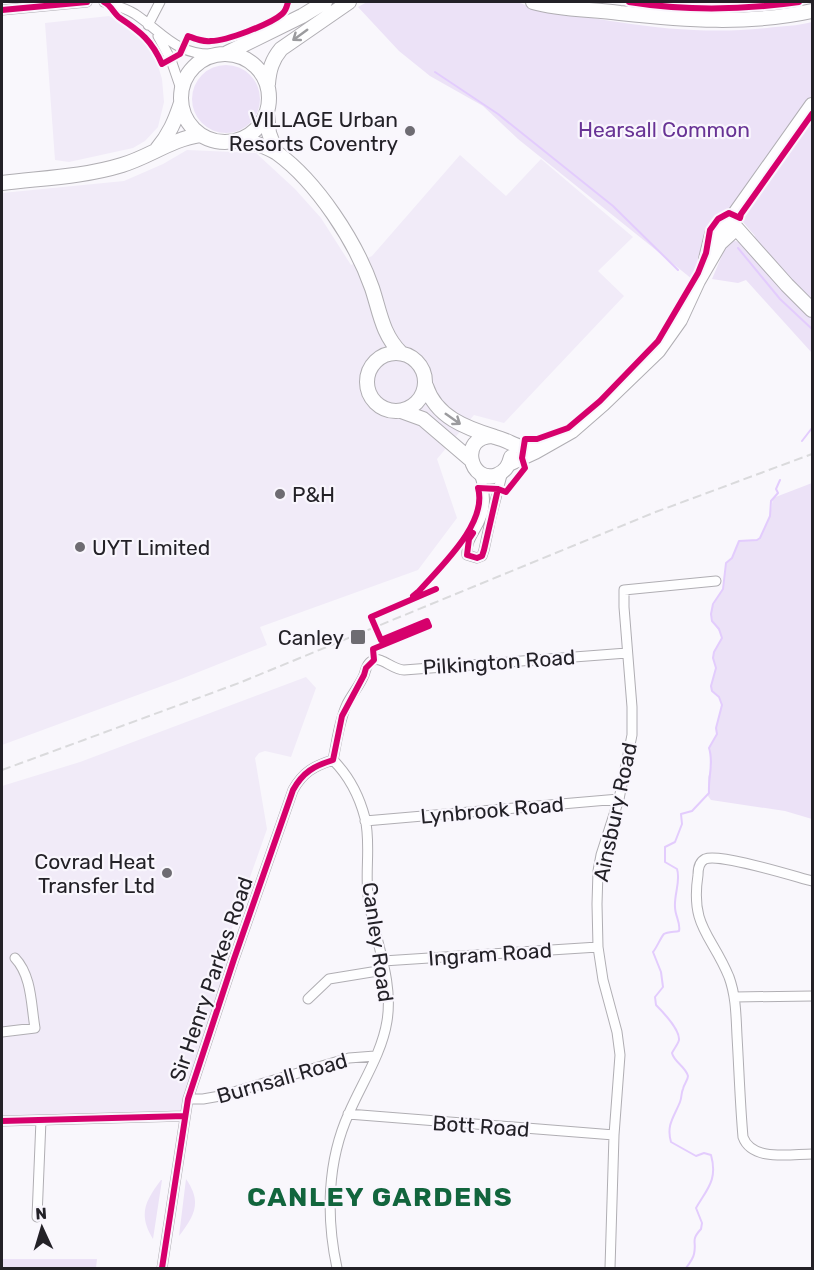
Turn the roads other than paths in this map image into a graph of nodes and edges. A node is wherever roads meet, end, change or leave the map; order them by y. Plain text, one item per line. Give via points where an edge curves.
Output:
1 (87, 2) edge
2 (104, 2) edge
3 (160, 2) edge
4 (325, 2) edge
5 (349, 2) edge
6 (533, 2) edge
7 (584, 2) edge
8 (54, 4) edge
9 (2, 10) edge
10 (813, 11) edge
11 (621, 13) junction
12 (151, 27) junction
13 (220, 54) junction
14 (268, 86) junction
15 (181, 98) junction
16 (813, 105) edge
17 (267, 114) junction
18 (200, 135) junction
19 (244, 139) junction
20 (276, 152) junction
21 (152, 153) junction
22 (2, 183) edge
23 (729, 229) junction
24 (813, 310) edge
25 (381, 318) junction
26 (402, 353) junction
27 (381, 358) junction
28 (426, 386) junction
29 (401, 411) junction
30 (498, 439) junction
31 (548, 445) junction
32 (474, 466) junction
33 (506, 468) junction
34 (716, 581) dead end
35 (627, 653) junction
36 (333, 760) junction
37 (620, 799) junction
38 (365, 821) junction
39 (813, 881) edge
40 (598, 947) junction
41 (15, 958) dead end
42 (383, 965) junction
43 (813, 996) edge
44 (735, 997) junction
45 (308, 999) dead end
46 (2, 1032) edge
47 (375, 1056) junction
48 (188, 1099) junction
49 (348, 1114) junction
50 (185, 1116) junction
51 (41, 1120) junction
52 (2, 1121) edge
53 (614, 1135) junction
54 (813, 1154) edge
55 (37, 1217) dead end
56 (162, 1269) edge
57 (337, 1269) edge
58 (610, 1269) edge

1 - 8 street
2 - 12 street via 134,14
3 - 12 street
4 - 13 street via 252,42
5 -> 14 street via 281,49 273,58
6 - 11 street
7 - 11 street
8 - 9 street
10 - 11 street via 714,21
12 - 13 street via 190,52
12 - 15 street via 170,57
13 - 14 street via 238,55 252,63
13 - 15 street via 205,58 190,71
14 - 17 street
15 - 18 street via 189,124
15 - 21 street via 175,121
16 - 23 street via 734,215
17 - 19 street
17 - 20 street
18 - 19 street via 224,142
18 - 21 street
19 - 20 street
20 - 25 street via 314,190 344,231 364,270
21 - 22 street via 102,171
23 - 24 street via 752,245
23 - 31 street via 680,320 658,351 581,424
25 - 26 street via 389,340
25 - 27 street
26 - 27 street
26 - 28 street via 420,365
27 - 29 street via 368,375 368,391 383,409
28 - 29 street via 416,404
28 -> 30 street via 433,402 447,416
29 - 32 street via 433,426
30 - 31 street via 528,449
30 - 32 street via 483,438 475,444
30 - 33 street via 510,450
31 - 33 street
32 - 33 street via 482,474 493,476
32 - 33 street via 484,488 484,511 466,550 467,555 477,558 484,550
34 - 35 street, Ainsbury Road via 624,590
35 - 36 street, Pilkington Road via 404,670 374,660 342,716
35 - 37 street, Ainsbury Road via 632,735
36 - 38 street, Canley Road via 352,781
36 - 48 street, Sir Henry Parkes Road via 310,768 293,790
37 - 38 street, Lynbrook Road
37 - 40 street, Ainsbury Road via 598,871
38 - 42 street, Canley Road via 370,913
39 - 44 street via 716,858 702,861 696,882 697,912
40 - 42 street, Ingram Road
40 - 53 street, Ainsbury Road via 619,1045
41 - 46 street via 26,976 35,1028
42 - 45 street, Ingram Road via 329,979
42 - 47 street, Canley Road via 387,1019
43 - 44 street
44 - 54 street via 742,1137 751,1149 763,1154
47 - 48 street, Burnsall Road via 349,1058 203,1100
47 - 49 street, Canley Road
48 - 50 street, Sir Henry Parkes Road
49 - 53 street, Bott Road
49 - 57 street, Canley Road via 333,1166 329,1206
50 - 51 street
50 - 56 street, Sir Henry Parkes Road
51 - 52 street
51 - 55 street
53 - 58 street, Ainsbury Road

